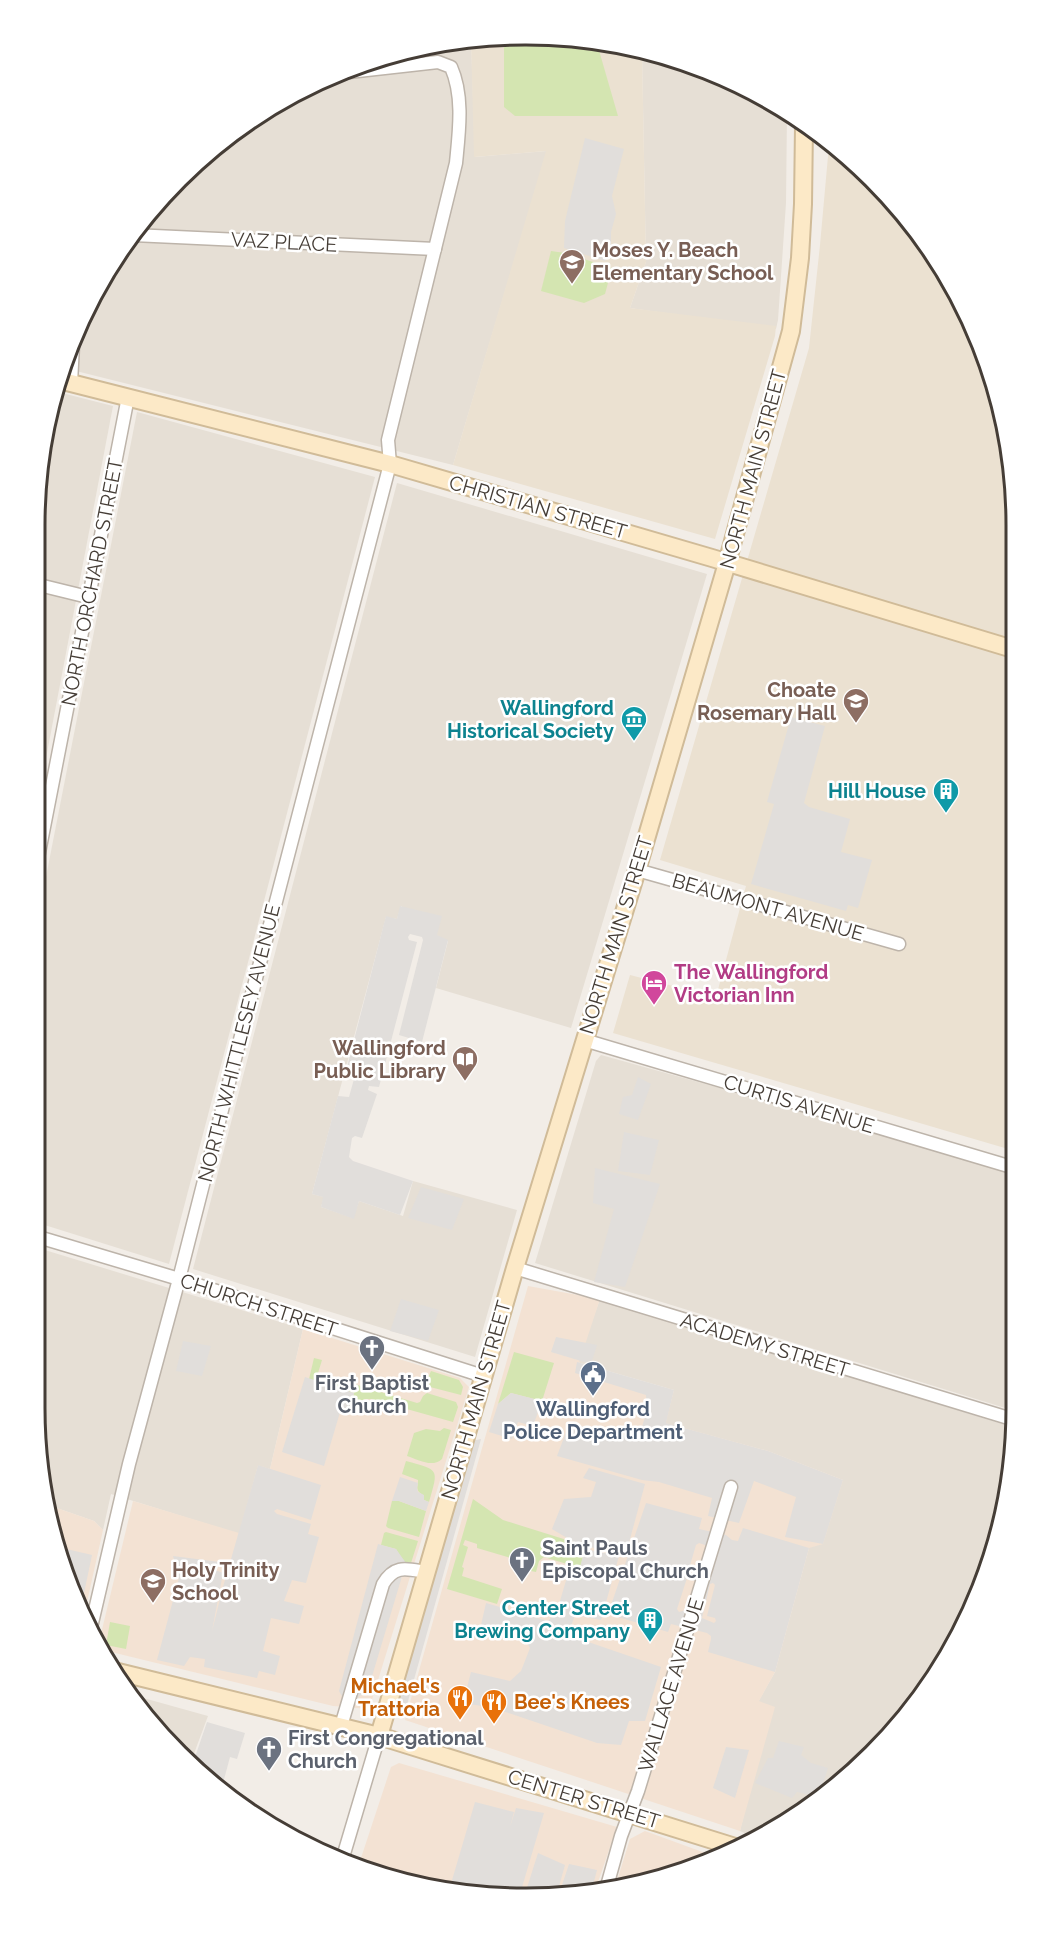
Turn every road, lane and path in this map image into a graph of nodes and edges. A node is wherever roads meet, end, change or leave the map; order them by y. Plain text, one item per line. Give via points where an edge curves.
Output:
1 (378, 69) edge
2 (804, 134) edge
3 (142, 235) edge
4 (435, 249) junction
5 (67, 383) edge
6 (128, 397) junction
7 (390, 464) junction
8 (727, 563) junction
9 (45, 586) edge
10 (88, 597) junction
11 (1006, 647) edge
12 (45, 821) edge
13 (637, 870) junction
14 (899, 944) dead end
15 (584, 1040) junction
16 (1006, 1165) edge
17 (45, 1239) edge
18 (515, 1268) junction
19 (179, 1279) junction
20 (483, 1376) junction
21 (1006, 1417) edge
22 (731, 1487) dead end
23 (426, 1572) junction
24 (93, 1617) edge
25 (126, 1674) edge
26 (341, 1726) junction
27 (380, 1736) junction
28 (629, 1814) junction
29 (725, 1844) edge
30 (345, 1852) edge
31 (608, 1881) edge

1 - 4 street, NORTH WHITTLESEY AVENUE via 438,62 451,67 456,77 460,125 456,163
2 - 8 street, NORTH MAIN STREET via 800,258 791,331
3 - 4 street, VAZ PLACE
4 - 7 street, NORTH WHITTLESEY AVENUE via 388,440
5 - 6 street, CHRISTIAN STREET
6 - 7 street, CHRISTIAN STREET
6 - 10 street, NORTH ORCHARD STREET
7 - 8 street, CHRISTIAN STREET
7 - 19 street, NORTH WHITTLESEY AVENUE
8 - 11 street, CHRISTIAN STREET
8 - 13 street, NORTH MAIN STREET
9 - 10 street
10 - 12 street, NORTH ORCHARD STREET
13 - 14 street, BEAUMONT AVENUE
13 - 15 street, NORTH MAIN STREET
15 - 16 street, CURTIS AVENUE
15 - 18 street, NORTH MAIN STREET
17 - 19 street, CHURCH STREET
18 - 20 street, NORTH MAIN STREET
18 - 21 street, ACADEMY STREET
19 - 20 street, CHURCH STREET
19 - 24 street, NORTH WHITTLESEY AVENUE via 129,1464
20 - 23 street, NORTH MAIN STREET
22 - 28 street, WALLACE AVENUE
23 - 26 street via 404,1568 394,1571 383,1584
23 - 27 street, NORTH MAIN STREET
25 - 26 street, CENTER STREET
26 - 27 street, CENTER STREET
27 - 28 street, CENTER STREET
27 - 30 street
28 - 29 street, CENTER STREET
28 - 31 street, WALLACE AVENUE

